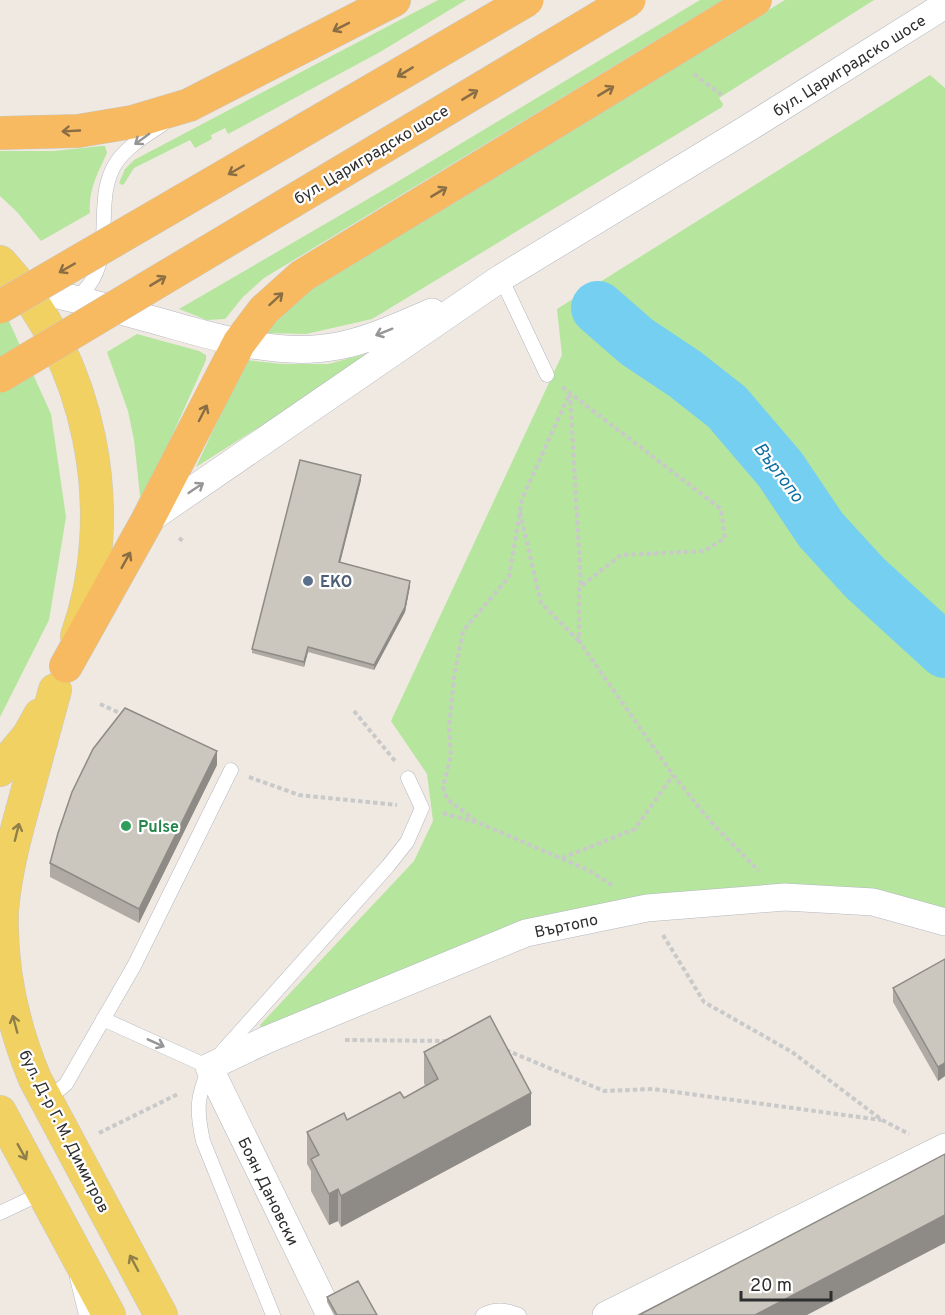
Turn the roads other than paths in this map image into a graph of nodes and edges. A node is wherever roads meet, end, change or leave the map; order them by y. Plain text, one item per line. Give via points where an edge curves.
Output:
1 (393, 0) edge
2 (528, 0) edge
3 (629, 0) edge
4 (755, 0) edge
5 (945, 5) edge
6 (189, 105) junction
7 (0, 132) edge
8 (0, 262) edge
9 (501, 278) junction
10 (477, 293) junction
11 (11, 297) edge
12 (76, 298) junction
13 (239, 343) junction
14 (547, 375) dead end
15 (0, 376) edge
16 (147, 521) junction
17 (61, 678) junction
18 (0, 770) edge
19 (231, 770) road end
20 (408, 777) road end
21 (945, 922) edge
22 (103, 1019) junction
23 (206, 1074) junction
24 (47, 1100) junction
25 (0, 1112) edge
26 (942, 1148) edge
27 (44, 1192) junction
28 (0, 1213) edge
29 (70, 1240) junction
30 (86, 1315) edge
31 (109, 1315) edge
32 (161, 1315) edge
33 (273, 1315) edge
34 (330, 1315) edge
35 (483, 1315) edge
36 (519, 1315) edge
37 (606, 1315) edge

1 -> 6 highway
2 -> 11 highway, bridge
15 -> 3 highway, бул. Цариградско шосе, bridge
13 -> 4 highway via 264,310 302,276
5 - 9 street, бул. Цариградско шосе
6 -> 7 highway via 132,122 78,131
6 -> 12 lane via 117,160 105,187 102,244 95,274
8 - 11 main road
9 - 10 street, бул. Цариградско шосе
9 - 14 lane
10 -> 13 street, бул. Цариградско шосе via 377,335 337,347 287,349
16 -> 10 street, бул. Цариградско шосе
11 - 12 street, бул. Цариградско шосе
11 - 17 main road via 49,329 70,374 85,422 94,471 97,520 93,570 83,619
12 - 13 street, бул. Цариградско шосе
16 -> 13 highway
17 -> 16 highway
17 - 18 main road via 29,735
24 -> 17 main road, бул. Д-р Г. М. Димитров via 21,1044 11,1008 3,962 2,912 8,866
19 - 22 lane via 134,966
20 - 23 lane via 422,808 407,842
21 - 23 street, Въртопо via 873,902 785,897 647,908 526,933 266,1040
22 -> 23 lane
22 - 24 lane via 66,1084
23 - 33 lane via 199,1093 203,1141
23 - 34 street, Боян Дановски
32 -> 24 main road, бул. Д-р Г. М. Димитров
25 -> 27 main road
26 - 37 street
27 - 28 lane
27 - 29 main road
29 - 30 lane
29 - 31 main road
35 - 36 lane via 506,1310

